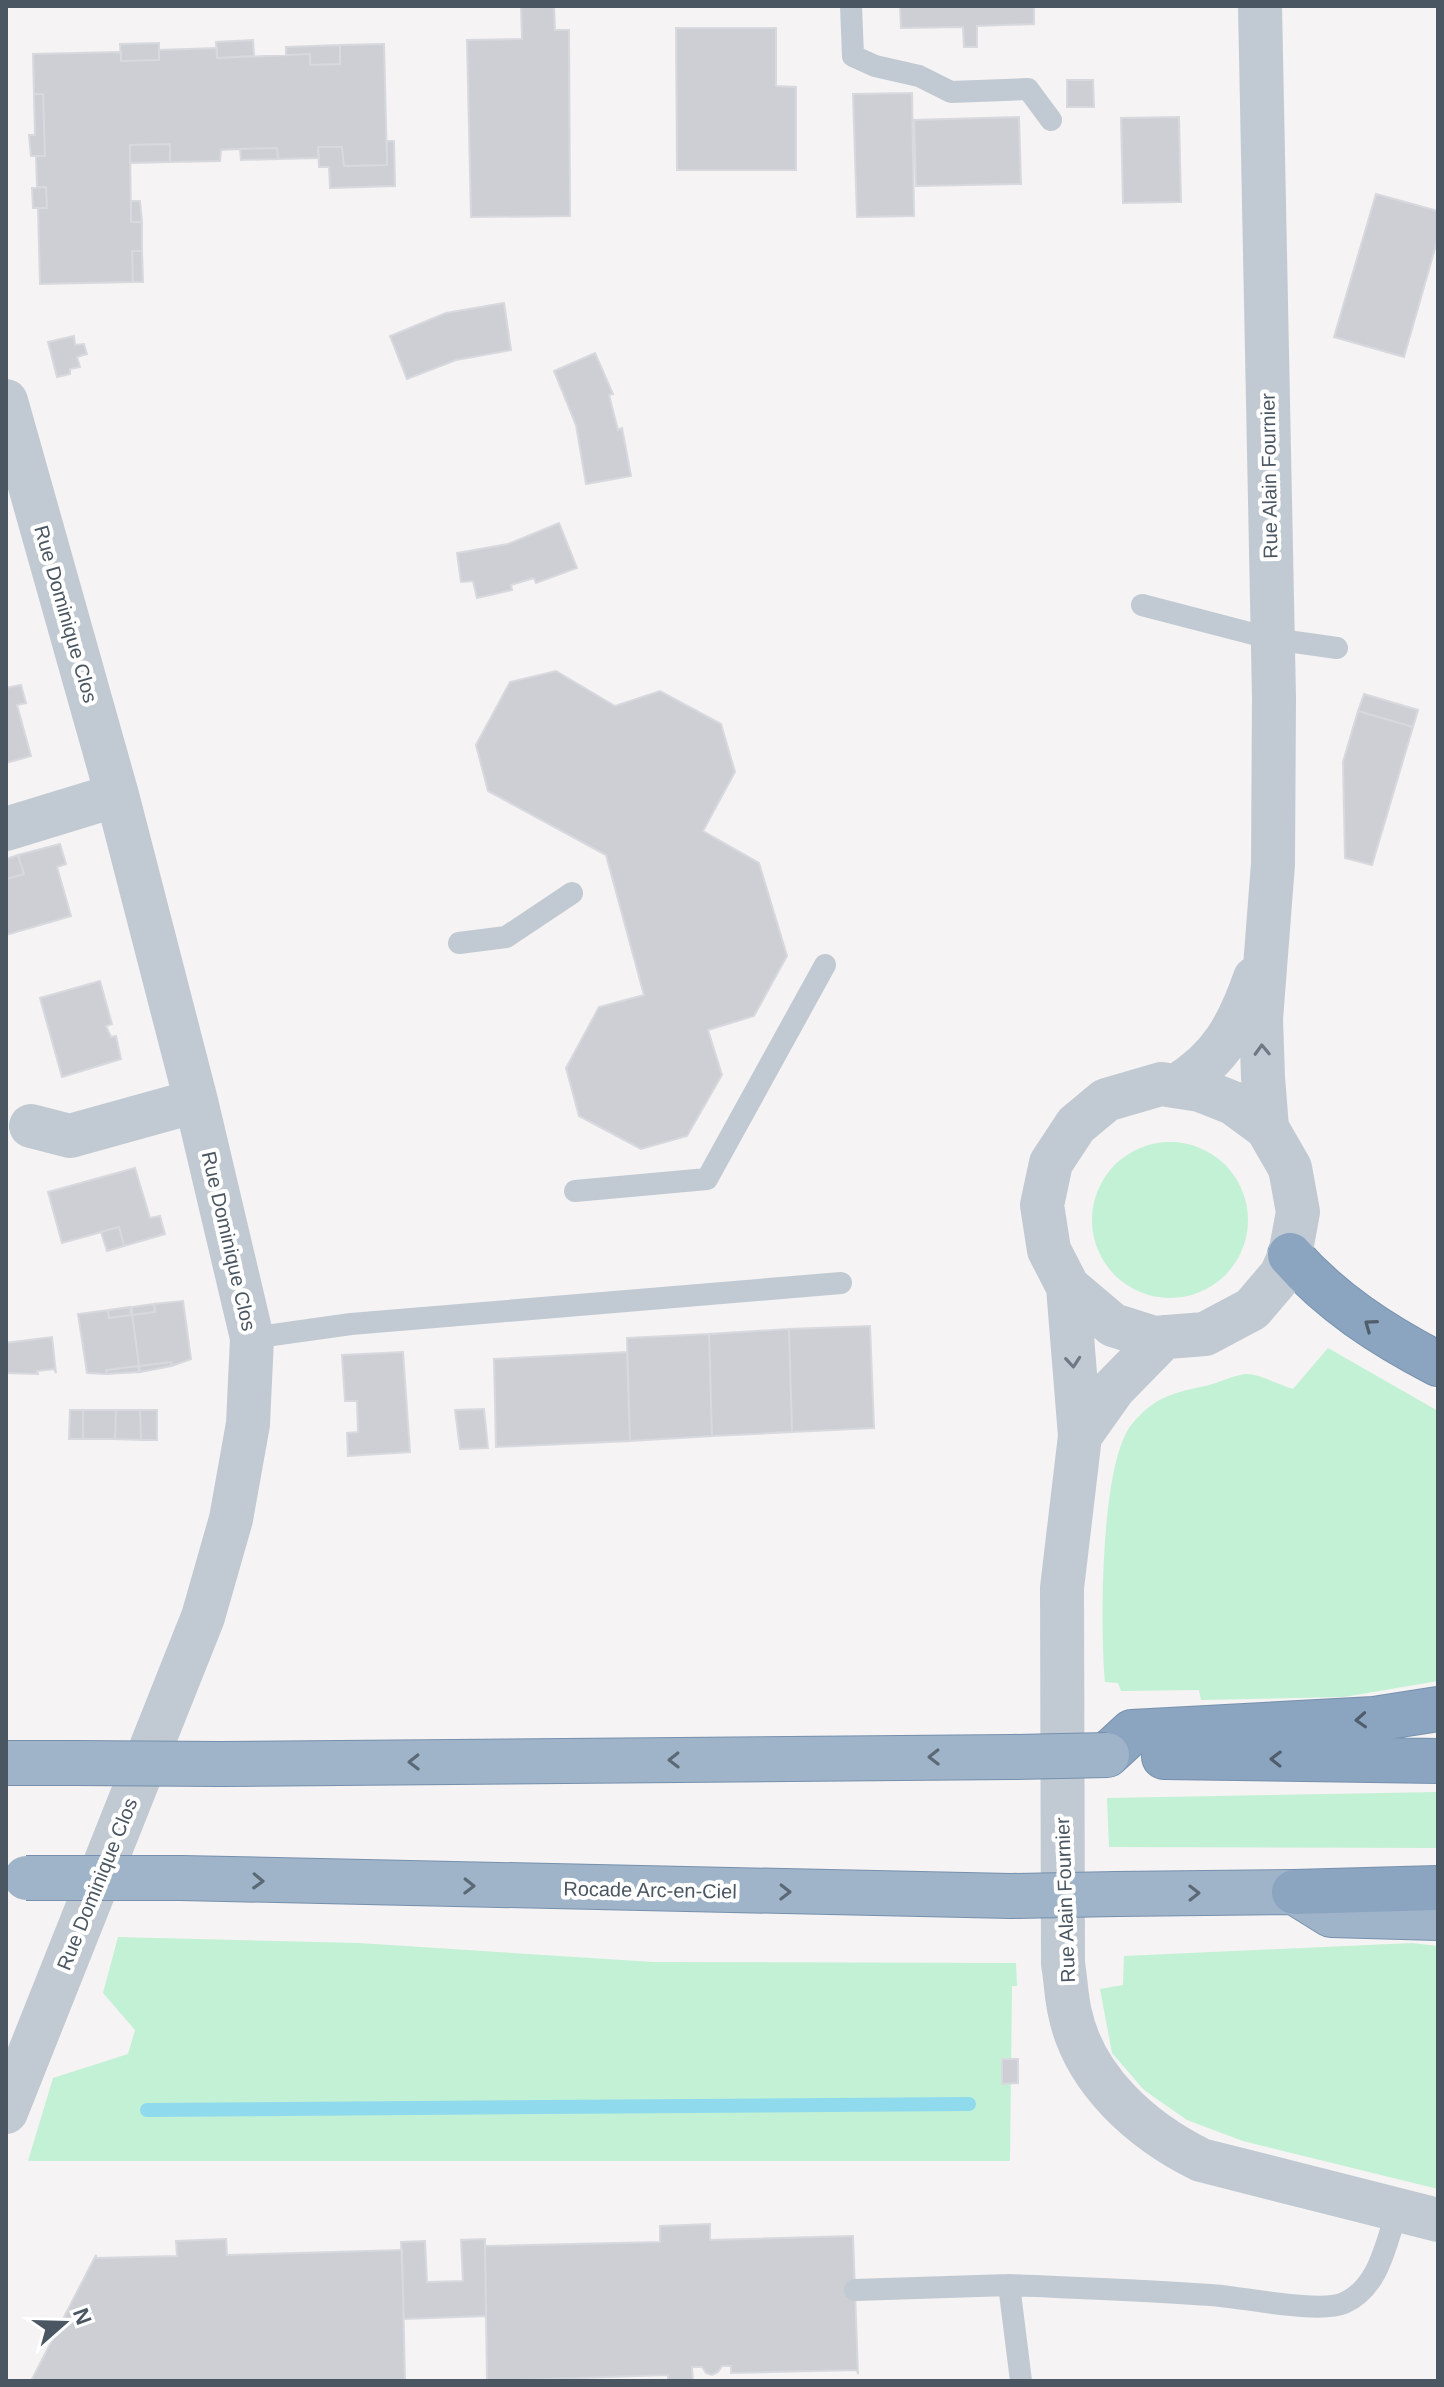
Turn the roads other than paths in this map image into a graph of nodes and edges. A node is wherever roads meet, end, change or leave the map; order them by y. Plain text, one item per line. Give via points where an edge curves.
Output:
1 (851, 6) edge
2 (1260, 6) edge
3 (1051, 120) dead end
4 (6, 401) edge
5 (18, 491) edge
6 (1142, 605) dead end
7 (1273, 639) junction
8 (1337, 648) dead end
9 (117, 795) junction
10 (6, 829) edge
11 (572, 893) dead end
12 (459, 943) dead end
13 (1267, 946) junction
14 (825, 965) dead end
15 (1176, 1086) junction
16 (196, 1101) junction
17 (31, 1126) dead end
18 (1267, 1128) junction
19 (575, 1191) dead end
20 (1290, 1255) junction
21 (841, 1283) dead end
22 (1068, 1287) junction
23 (1164, 1337) junction
24 (252, 1338) junction
25 (1438, 1364) edge
26 (1080, 1436) junction
27 (1438, 1709) edge
28 (1107, 1755) junction
29 (1438, 1761) edge
30 (6, 1763) edge
31 (16, 1878) edge
32 (1438, 1888) edge
33 (1294, 1892) junction
34 (1438, 1918) edge
35 (6, 2112) edge
36 (1418, 2216) edge
37 (1009, 2285) junction
38 (855, 2290) dead end
39 (1021, 2381) edge

1 - 3 lane via 853,56 951,92 1028,89
2 - 7 street, Rue Alain Fournier
4 - 5 street, Rue Dominique Clos
5 - 9 street, Rue Dominique Clos
6 - 7 lane
7 - 8 lane
7 - 13 street, Rue Alain Fournier via 1273,864
9 - 10 street
9 - 16 street, Rue Dominique Clos
11 - 12 lane via 506,937
13 - 15 street, Rue Alain Fournier via 1242,1014 1216,1055
18 -> 13 street, Rue Alain Fournier via 1261,1019
14 - 19 lane via 707,1179
15 - 18 street, Rue Alain Fournier via 1233,1103
15 - 22 street, Rue Alain Fournier via 1161,1084 1106,1100 1076,1125 1051,1163 1042,1205 1049,1250
16 - 17 street via 70,1136
16 - 24 street, Rue Dominique Clos
18 - 20 street, Rue Alain Fournier via 1290,1168 1298,1212
20 - 23 street, Rue Alain Fournier via 1281,1275 1252,1309 1205,1334
25 -> 20 highway via 1387,1338 1313,1281
21 - 24 lane via 351,1324
22 - 23 street, Rue Alain Fournier via 1113,1325
22 -> 26 street, Rue Alain Fournier
23 - 26 street, Rue Alain Fournier via 1114,1388
24 - 35 street, Rue Dominique Clos via 248,1424 231,1519 203,1617
26 - 36 street, Rue Alain Fournier via 1062,1588 1063,1949 1070,2015 1086,2054 1112,2094 1140,2122 1201,2160
27 -> 28 highway via 1374,1719 1132,1732
29 -> 28 highway
28 -> 30 highway, bridge
31 -> 33 highway, Rocade Arc-en-Ciel, bridge via 1011,1896
32 - 33 highway
33 - 34 highway via 1331,1915
36 - 37 lane via 1359,2295 1342,2305
37 - 38 lane
37 - 39 lane

